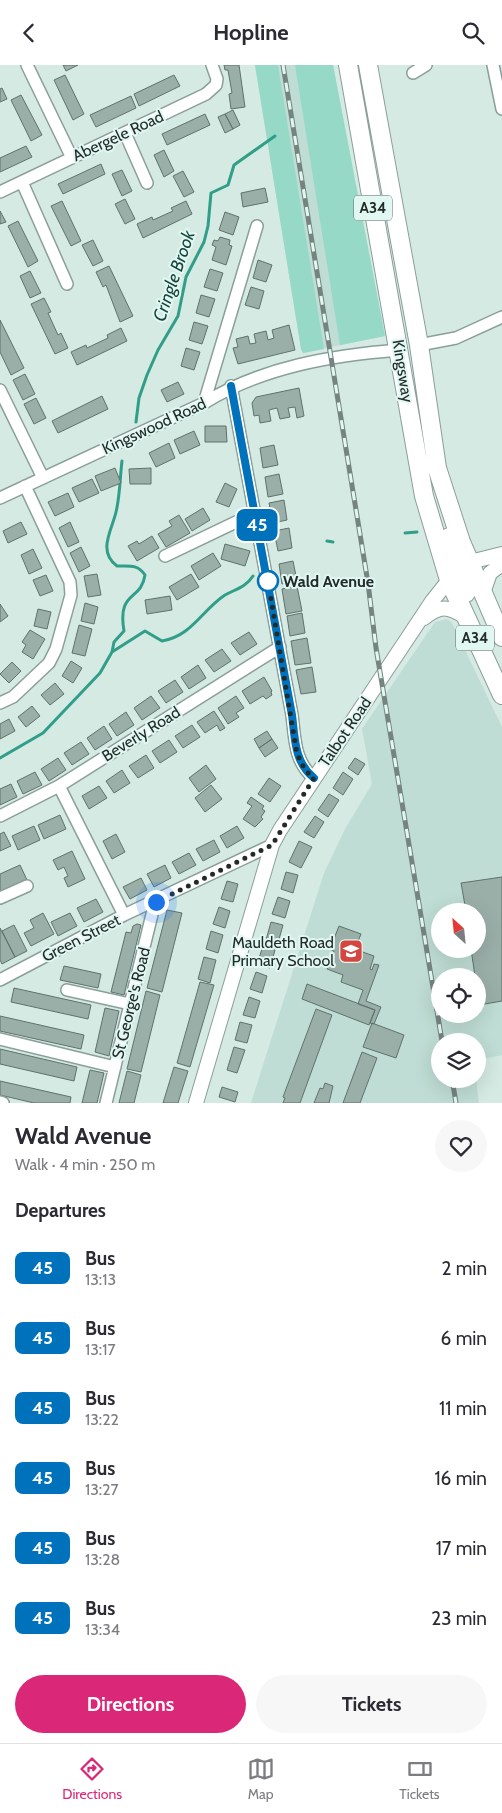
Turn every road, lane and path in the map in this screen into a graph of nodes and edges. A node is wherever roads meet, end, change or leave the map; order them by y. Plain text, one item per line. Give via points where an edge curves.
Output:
1 (27, 65) edge
2 (212, 65) edge
3 (348, 65) edge
4 (368, 65) edge
5 (426, 65) edge
6 (494, 65) edge
7 (413, 73) dead end
8 (502, 109) edge
9 (125, 133) junction
10 (72, 158) junction
11 (22, 182) junction
12 (147, 183) dead end
13 (0, 192) edge
14 (258, 226) dead end
15 (67, 284) dead end
16 (502, 317) edge
17 (419, 345) junction
18 (400, 350) junction
19 (231, 386) junction
20 (0, 390) edge
21 (204, 403) junction
22 (43, 478) junction
23 (25, 486) junction
24 (0, 498) edge
25 (255, 513) junction
26 (502, 554) edge
27 (165, 556) dead end
28 (502, 563) edge
29 (463, 570) junction
30 (483, 593) junction
31 (465, 617) junction
32 (420, 622) junction
33 (502, 637) edge
34 (280, 647) junction
35 (490, 668) junction
36 (502, 695) edge
37 (0, 703) edge
38 (314, 778) junction
39 (59, 786) junction
40 (0, 816) edge
41 (272, 845) junction
42 (27, 886) dead end
43 (0, 898) edge
44 (156, 902) junction
45 (124, 915) junction
46 (0, 980) edge
47 (67, 990) dead end
48 (130, 1004) junction
49 (0, 1039) edge
50 (115, 1067) junction
51 (106, 1103) edge
52 (196, 1103) edge

1 - 10 street
2 - 9 street, Abergele Road via 216,85 206,94
3 - 18 highway, Kingsway / A34
4 - 17 highway, Kingsway / A34
5 - 7 street
6 - 8 street
9 - 10 street, Abergele Road
9 - 12 street
10 - 11 street, Abergele Road
11 - 13 street, Abergele Road
11 - 15 street
14 - 21 street
16 - 17 street via 456,338
17 - 29 highway, Kingsway / A34 via 442,510
18 - 19 street, Kingswood Road via 294,366
18 - 29 highway, Kingsway / A34 via 424,496
19 - 21 street, Kingswood Road
19 - 25 street
20 - 22 street
21 - 22 street, Kingswood Road
22 - 23 street, Kingswood Road
23 - 24 street, Kingswood Road
23 - 37 street via 70,582 71,595 50,663 13,697
25 - 27 street
25 - 34 street
26 - 29 street
28 - 29 street
28 - 30 street via 490,573
29 - 30 highway, Kingsway / A34
29 - 31 highway, Kingsway / A34
29 - 32 street, Talbot Road via 433,600
29 - 35 highway, Kingsway / A34
30 - 33 highway, Kingsway / A34
31 - 32 street, Talbot Road via 452,608 440,608
31 - 35 highway, Kingsway / A34
32 - 38 street, Talbot Road
34 - 38 street via 297,754 305,770
34 - 39 street, Beverly Road
35 - 36 highway, Kingsway / A34
38 - 41 street, Talbot Road
39 - 40 street, Beverly Road
39 - 45 street
41 - 44 street, Green Street
41 - 52 street, Talbot Road
42 - 43 street
44 - 45 street, Green Street
44 - 48 street, St George's Road
45 - 46 street, Green Street
47 - 48 street
48 - 50 street, St George's Road
49 - 50 street
50 - 51 street, St George's Road

